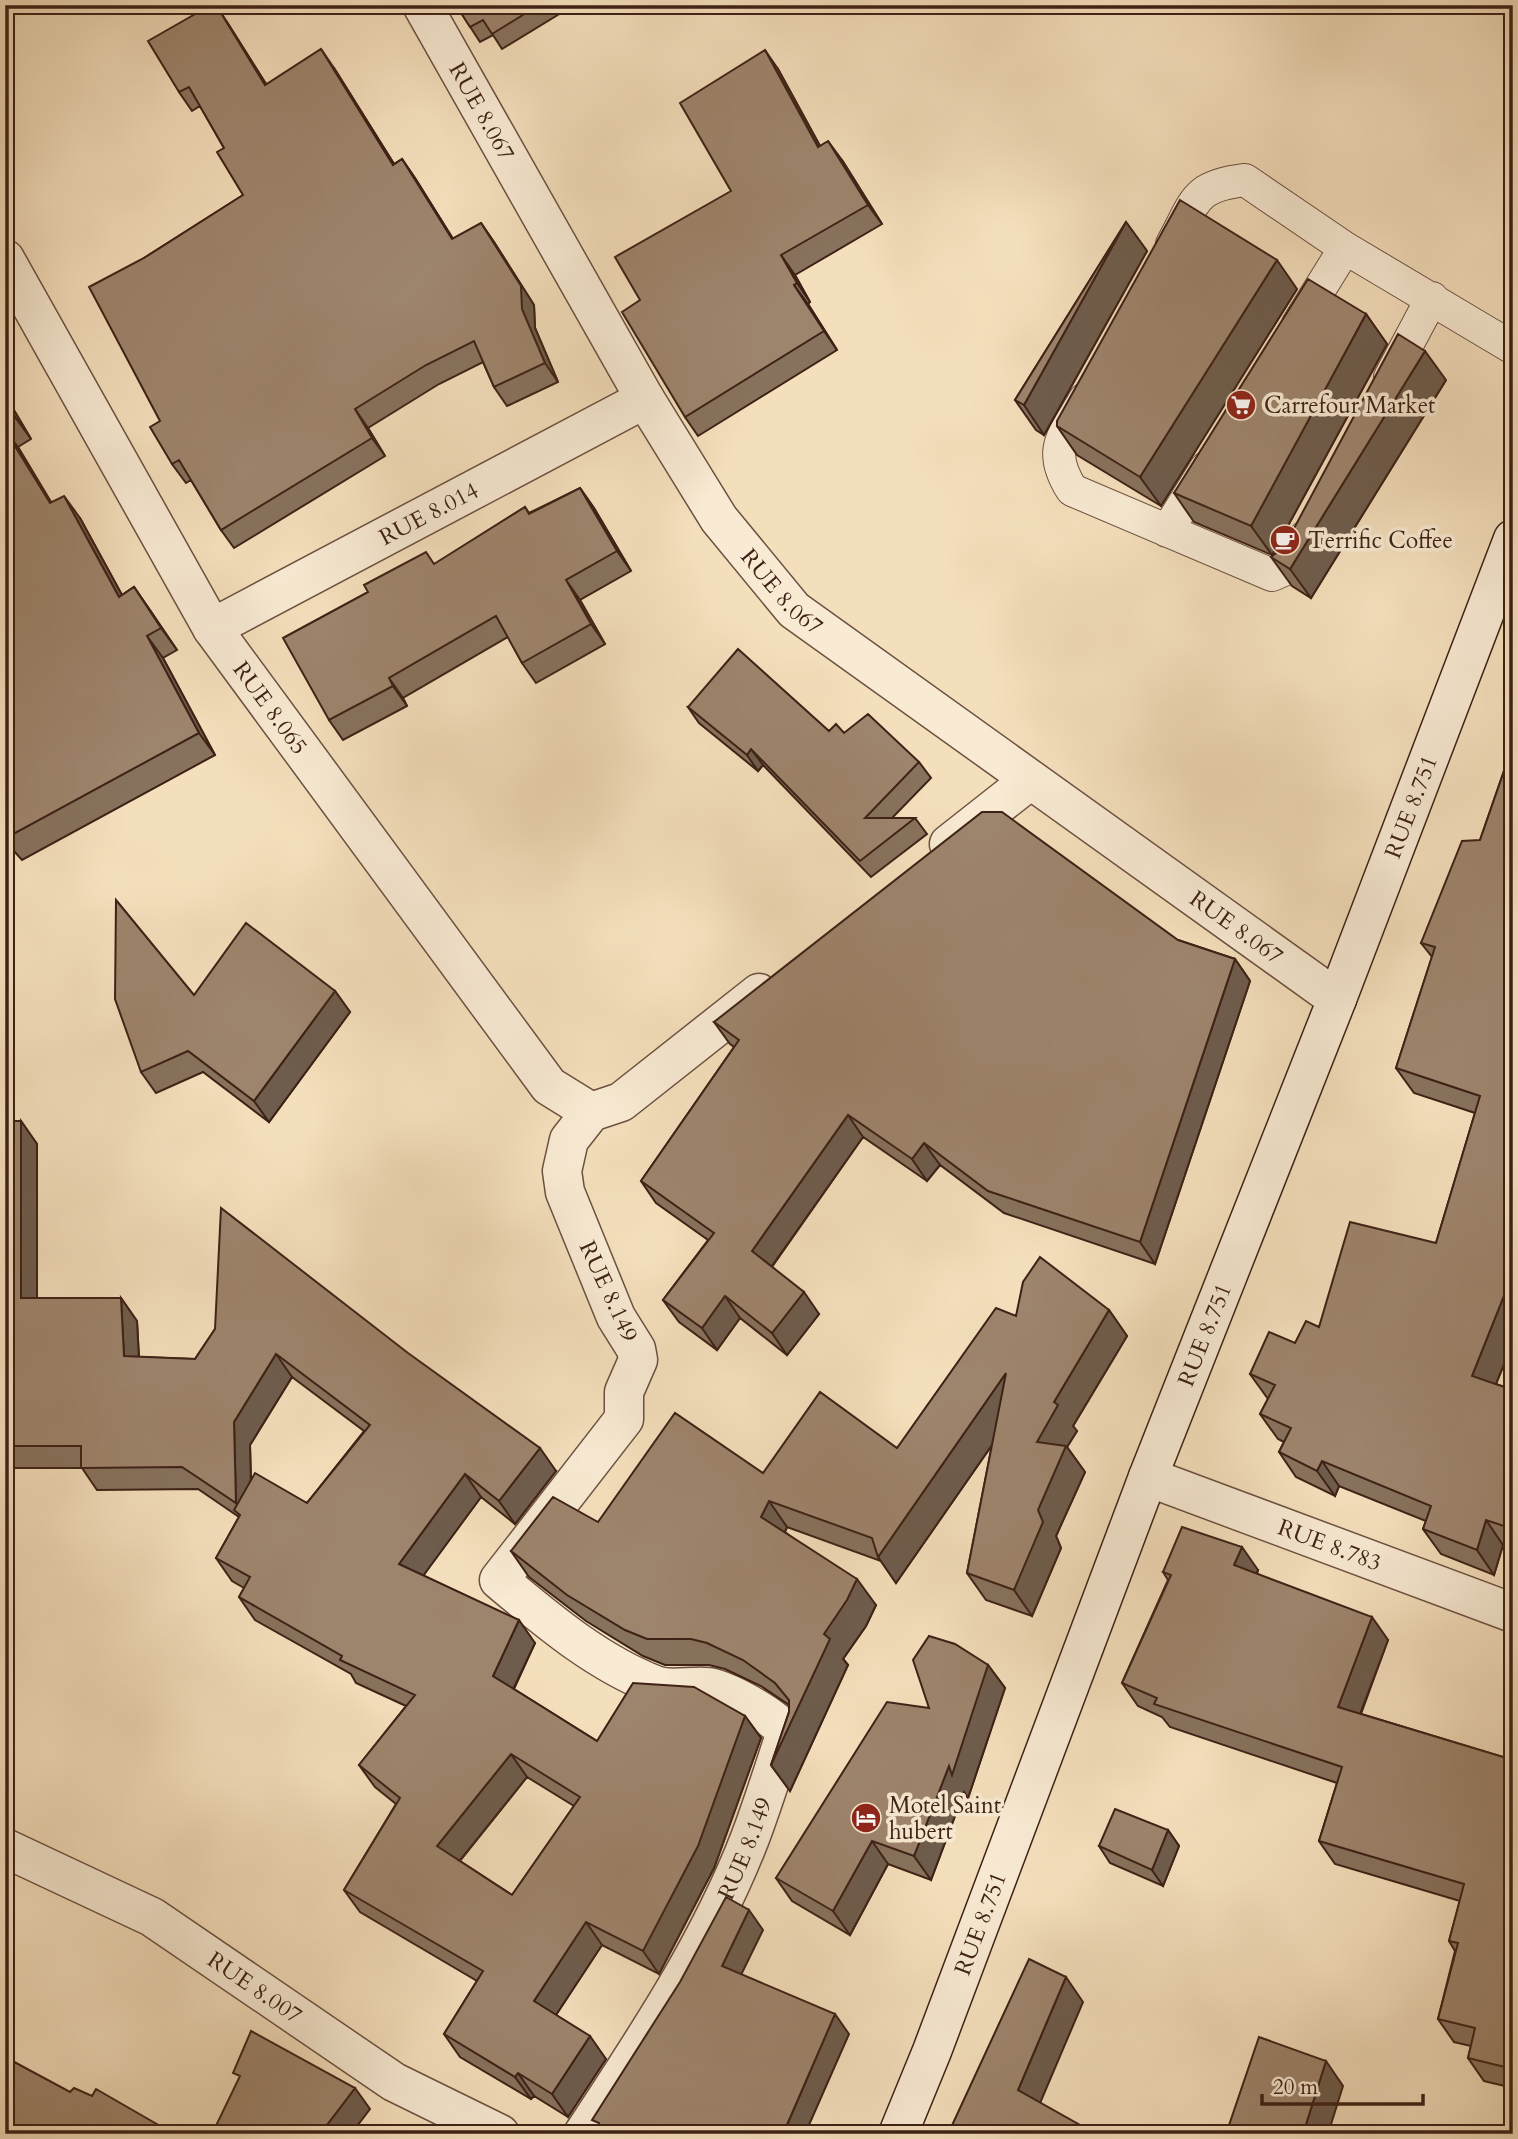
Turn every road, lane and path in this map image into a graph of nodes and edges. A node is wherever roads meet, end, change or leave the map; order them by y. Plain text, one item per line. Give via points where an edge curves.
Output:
1 (422, 5) edge
2 (1345, 248) junction
3 (5, 259) edge
4 (1161, 264) edge
5 (1432, 299) junction
6 (1513, 348) edge
7 (1278, 354) edge
8 (1100, 373) edge
9 (645, 399) junction
10 (1373, 409) edge
11 (1219, 448) edge
12 (1321, 507) edge
13 (1167, 531) junction
14 (1513, 539) edge
15 (212, 628) junction
16 (1030, 781) junction
17 (922, 865) edge
18 (782, 975) edge
19 (1338, 999) junction
20 (592, 1112) junction
21 (1148, 1477) junction
22 (1513, 1613) edge
23 (5, 1848) edge
24 (500, 2134) edge
25 (583, 2134) edge
26 (898, 2134) edge

1 - 9 street, RUE 8.067
2 - 4 lane via 1245,180 1201,191
2 - 5 lane
2 - 7 lane
3 - 15 street, RUE 8.065
5 - 6 lane
5 - 10 lane
8 - 13 lane via 1059,446 1059,469 1072,490
9 - 15 street, RUE 8.014
9 - 16 street, RUE 8.067 via 719,519 793,610
11 - 13 lane
12 - 13 lane via 1289,568 1272,575
14 - 19 street, RUE 8.751
15 - 20 street, RUE 8.065 via 549,1086
16 - 17 street
16 - 19 street, RUE 8.067
18 - 20 street, RUE 8.149 via 621,1102
19 - 21 street, RUE 8.751
20 - 25 street, RUE 8.149 via 569,1140 562,1171 565,1192 638,1360 624,1392 624,1419 499,1580 558,1629 609,1661 657,1686 710,1687 775,1718 786,1732 750,1839 701,1943
21 - 22 street, RUE 8.783
21 - 26 street, RUE 8.751
23 - 24 street, RUE 8.007 via 152,1917 394,2082

